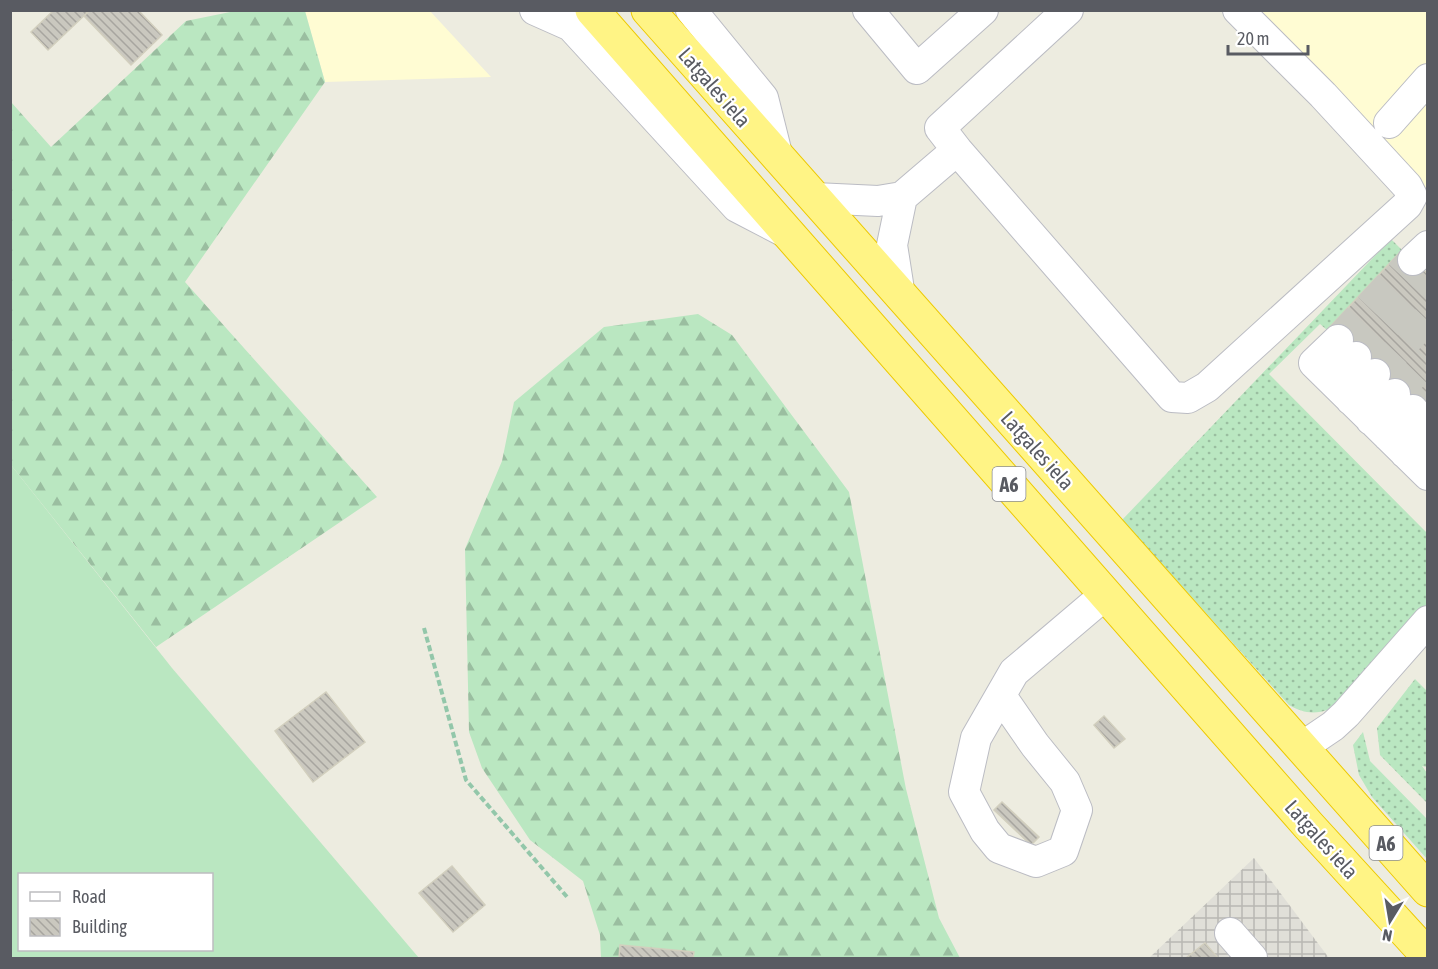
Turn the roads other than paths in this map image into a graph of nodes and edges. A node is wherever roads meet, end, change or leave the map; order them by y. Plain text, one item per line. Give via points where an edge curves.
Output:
1 (535, 10) edge
2 (592, 10) edge
3 (648, 10) edge
4 (691, 10) edge
5 (868, 10) edge
6 (983, 10) edge
7 (1068, 10) edge
8 (1238, 10) edge
9 (1428, 79) edge
10 (1389, 123) dead end
11 (957, 150) junction
12 (778, 158) junction
13 (902, 197) junction
14 (815, 198) junction
15 (790, 234) junction
16 (900, 296) junction
17 (1384, 384) edge
18 (1390, 437) edge
19 (1106, 594) junction
20 (1428, 621) edge
21 (1001, 696) junction
22 (1302, 747) junction
23 (1428, 890) edge
24 (1230, 933) dead end
25 (1423, 956) edge
26 (1252, 958) edge

1 - 15 lane, Latgales iela / A6 via 571,26 737,207
2 - 15 highway, Latgales iela / A6
3 - 12 highway, Latgales iela / A6
4 - 12 lane via 763,98
5 - 6 lane via 917,69
7 - 11 lane via 940,128
8 - 11 lane via 1323,95 1412,196 1407,205 1207,387 1188,398 1172,397
9 - 10 lane
11 - 13 lane
12 - 14 highway, Latgales iela / A6
13 - 14 lane via 879,201
13 - 16 lane via 892,245
14 - 16 highway, Latgales iela / A6
15 - 19 highway, Latgales iela / A6
16 - 22 highway, Latgales iela / A6
17 - 18 lane
17 - 18 lane
17 - 18 lane via 1314,363
19 - 21 lane via 1014,672
19 - 25 highway, Latgales iela / A6
20 - 22 lane via 1346,714
21 - 21 lane via 976,738 964,792 999,848 1036,862 1064,851 1077,810 1065,782
22 - 23 highway, Latgales iela / A6
24 - 26 lane

